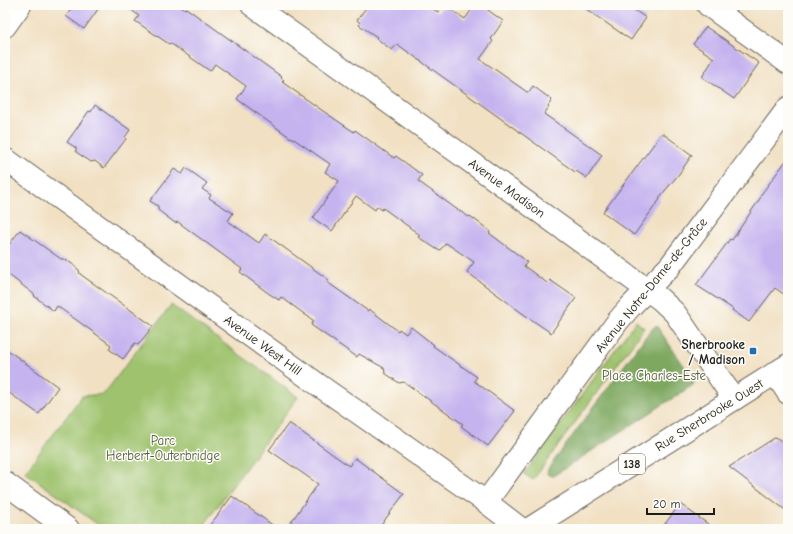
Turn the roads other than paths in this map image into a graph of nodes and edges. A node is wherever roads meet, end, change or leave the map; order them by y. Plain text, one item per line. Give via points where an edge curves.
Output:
1 (20, 5) edge
2 (252, 5) edge
3 (708, 5) edge
4 (5, 26) edge
5 (788, 63) edge
6 (788, 108) edge
7 (5, 159) edge
8 (647, 290) junction
9 (782, 369) edge
10 (788, 392) edge
11 (734, 398) junction
12 (5, 483) edge
13 (486, 502) junction
14 (60, 527) edge
15 (521, 529) edge
16 (530, 529) edge

1 - 4 street
2 - 8 street, Avenue Madison
3 - 5 street
6 - 8 street, Avenue Notre-Dame-de-Grâce via 670,266
7 - 13 street, Avenue West Hill
8 - 11 street, Avenue Madison via 675,313
8 - 13 street, Avenue Notre-Dame-de-Grâce via 618,321
9 - 10 street
9 - 11 street, Rue Sherbrooke Ouest / 138
11 - 16 street, Rue Sherbrooke Ouest / 138
12 - 14 street
13 - 15 street, Avenue West Hill

